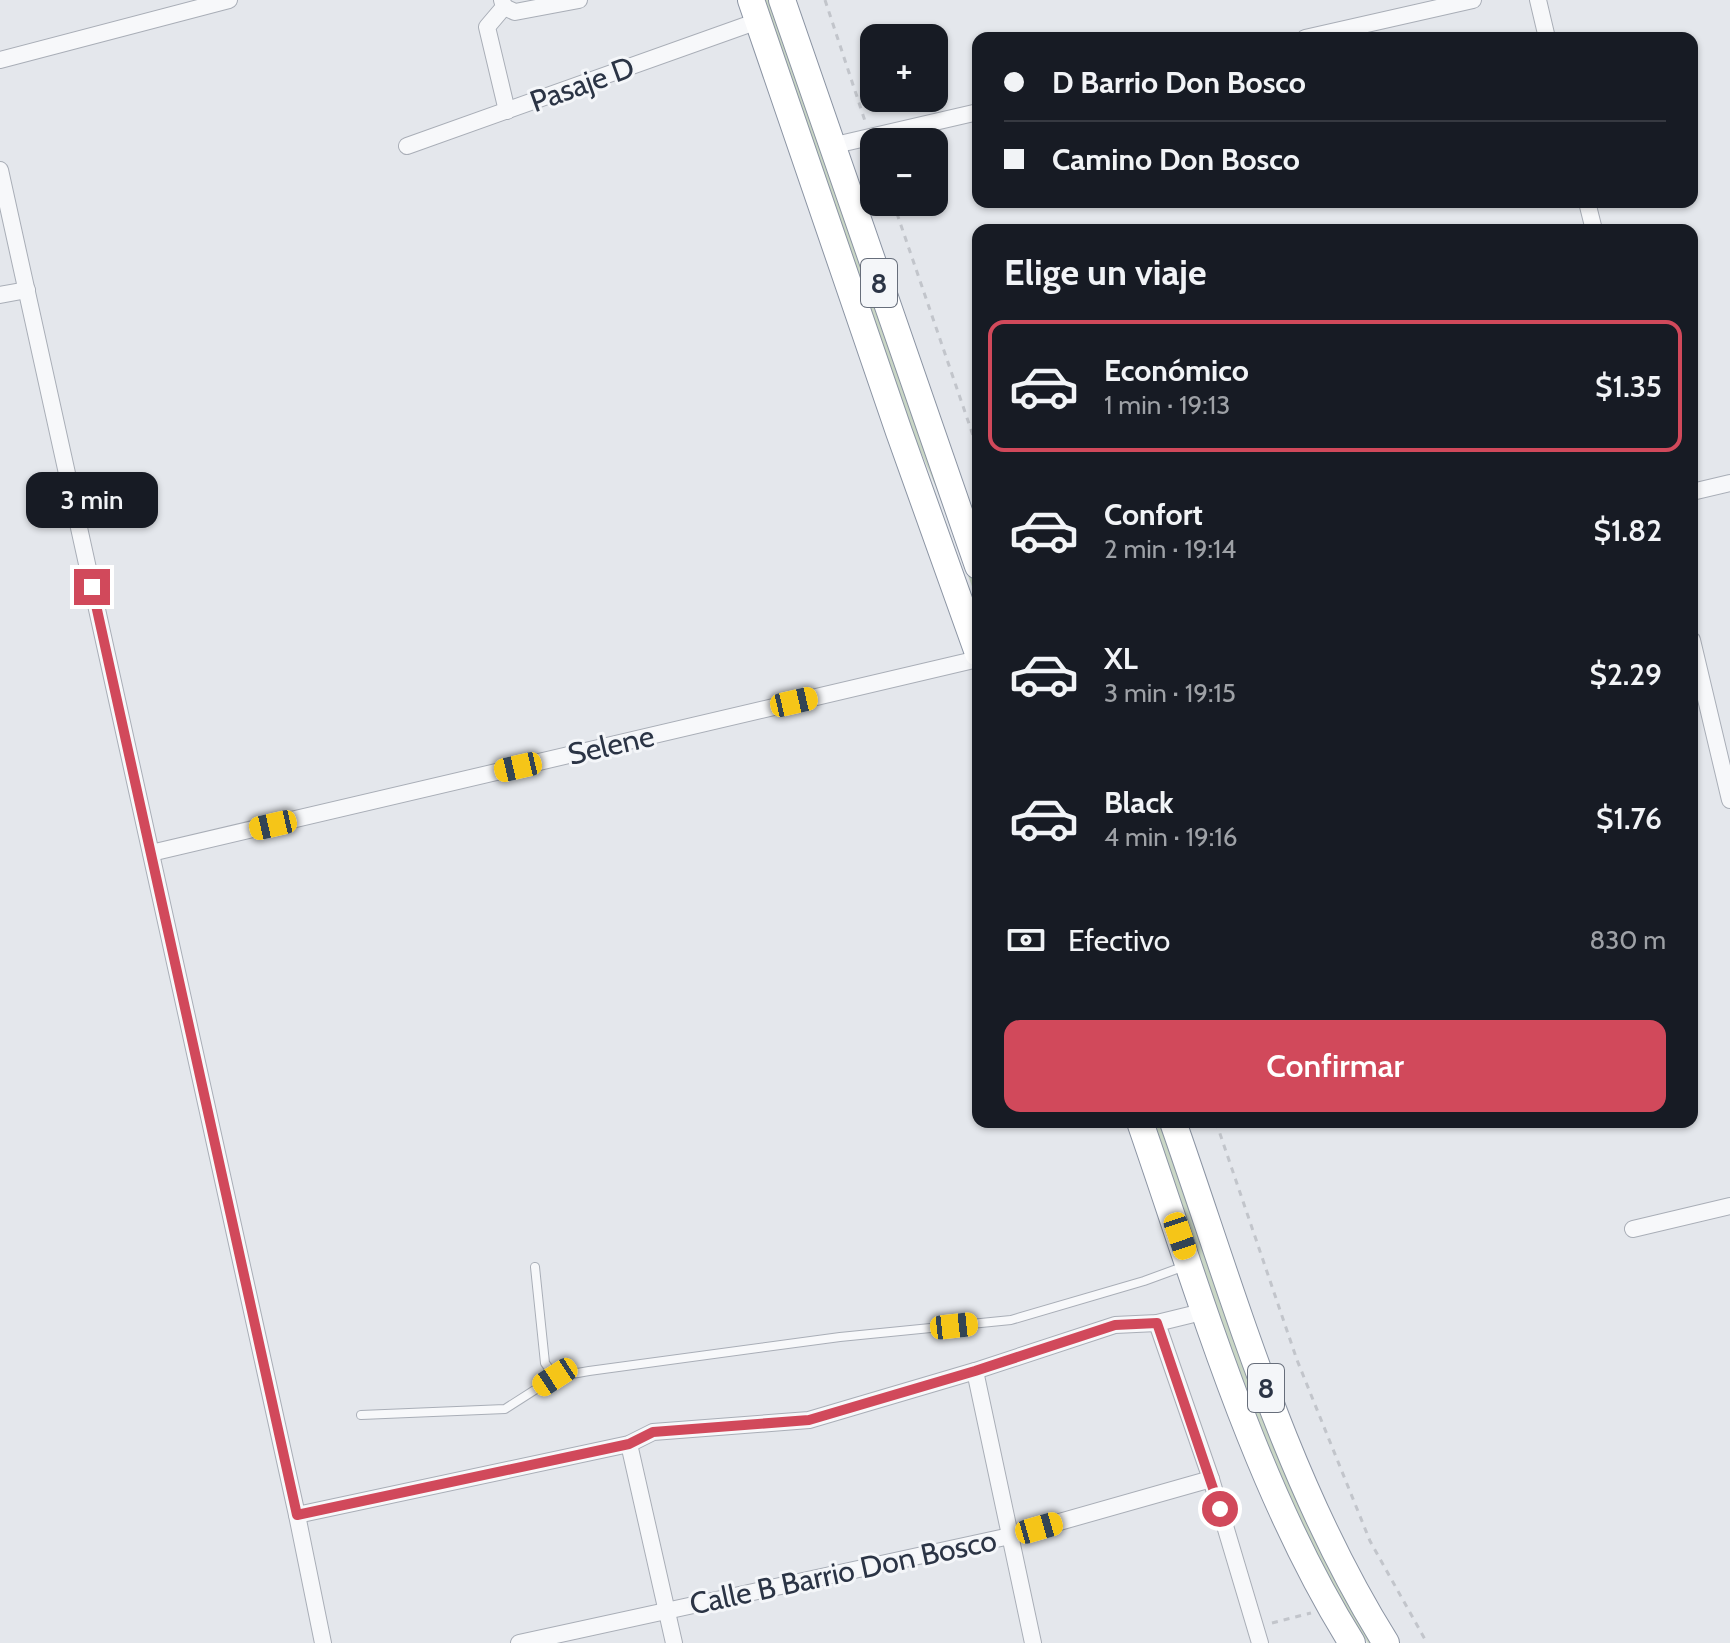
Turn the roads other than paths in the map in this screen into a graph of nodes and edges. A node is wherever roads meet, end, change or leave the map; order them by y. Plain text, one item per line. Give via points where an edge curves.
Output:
1 (229, 0) edge
2 (579, 0) edge
3 (782, 0) edge
4 (1473, 0) edge
5 (1538, 0) edge
6 (503, 4) edge
7 (754, 11) edge
8 (1332, 32) edge
9 (1546, 32) edge
10 (0, 60) edge
11 (507, 111) junction
12 (972, 113) edge
13 (407, 146) dead end
14 (831, 146) junction
15 (0, 170) edge
16 (27, 290) junction
17 (0, 295) edge
18 (1730, 483) edge
19 (1698, 491) edge
20 (972, 549) edge
21 (972, 636) edge
22 (972, 660) edge
23 (1698, 665) edge
24 (1730, 800) edge
25 (151, 853) junction
26 (1142, 1128) edge
27 (1175, 1128) edge
28 (1730, 1206) edge
29 (1633, 1229) dead end
30 (1189, 1265) junction
31 (535, 1267) dead end
32 (1206, 1311) junction
33 (1157, 1323) junction
34 (975, 1371) junction
35 (555, 1377) junction
36 (361, 1415) dead end
37 (629, 1444) junction
38 (1211, 1479) junction
39 (297, 1515) junction
40 (1010, 1536) junction
41 (667, 1611) junction
42 (1259, 1639) edge
43 (323, 1643) edge
44 (519, 1643) edge
45 (674, 1643) edge
46 (1033, 1643) edge
47 (1352, 1643) edge
48 (1386, 1643) edge

1 - 10 street
2 - 6 street via 515,12
3 - 14 highway, 8
4 - 8 street
5 - 9 street
6 - 11 street via 487,27
7 - 11 street, Pasaje D
7 - 21 highway, 8
11 - 13 street, Pasaje D
12 - 14 street
14 - 20 highway, 8
15 - 16 street
16 - 17 street
16 - 25 street
18 - 19 street
22 - 25 street, Selene
23 - 24 street
25 - 39 street
26 - 30 highway, 8
27 - 48 highway, 8 via 1285,1442 1318,1521
28 - 29 street
30 - 32 highway, 8
30 - 35 lane via 1011,1320 840,1337
31 - 35 lane via 545,1363
32 - 33 street
32 - 47 highway, 8 via 1294,1538
33 - 34 street via 1115,1325
33 - 38 street
34 - 37 street via 809,1420 653,1432
34 - 40 street
35 - 36 lane via 505,1409
37 - 39 street
37 - 41 street
38 - 40 street, Calle B Barrio Don Bosco
38 - 42 street
39 - 43 street
40 - 41 street, Calle B Barrio Don Bosco
40 - 46 street
41 - 44 street, Calle B Barrio Don Bosco
41 - 45 street

